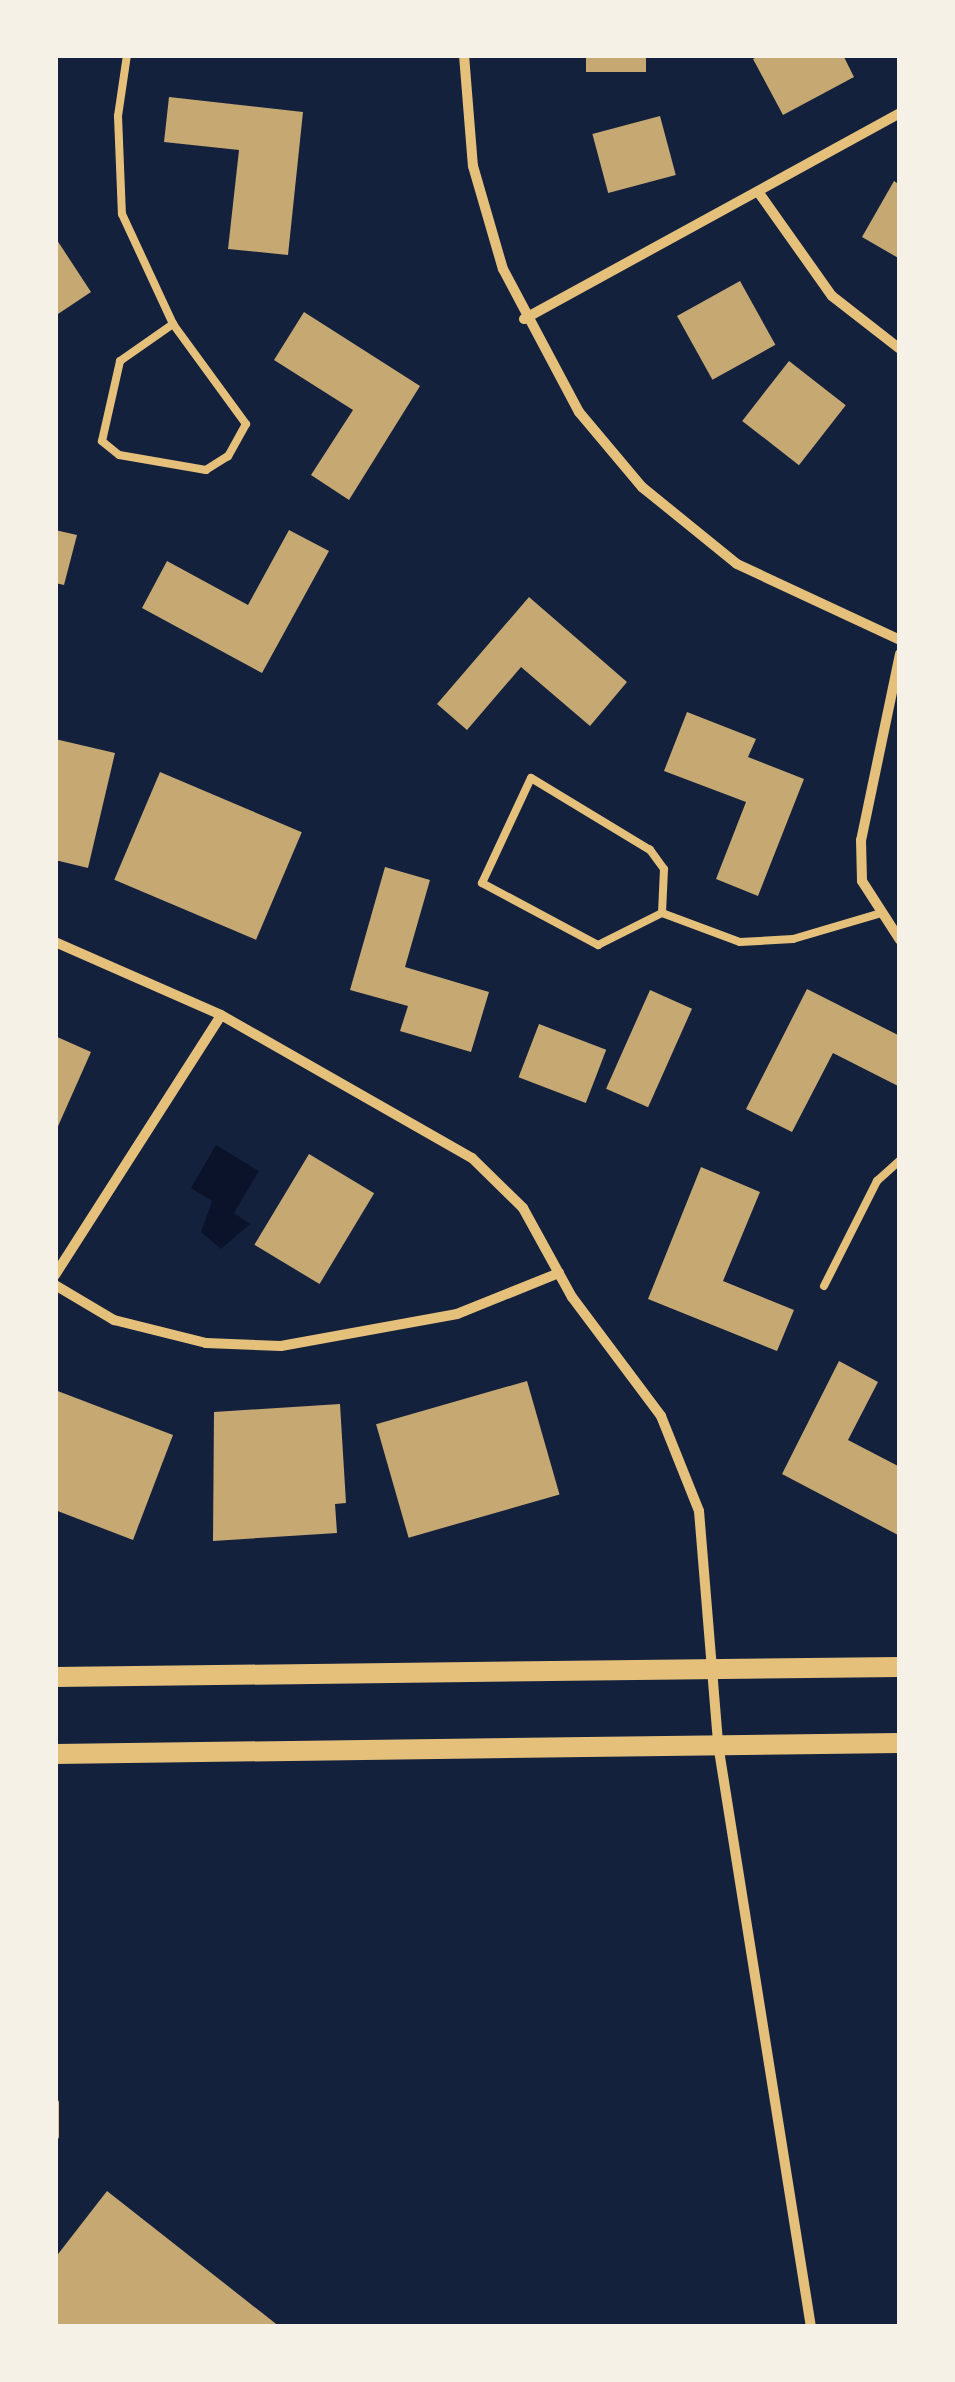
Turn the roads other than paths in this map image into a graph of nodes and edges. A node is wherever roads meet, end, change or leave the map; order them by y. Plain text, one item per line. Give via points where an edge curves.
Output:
1 (127, 55) edge
2 (464, 55) edge
3 (900, 113) edge
4 (758, 193) junction
5 (524, 319) junction
6 (173, 324) junction
7 (900, 349) edge
8 (900, 640) edge
9 (900, 654) edge
10 (662, 912) junction
11 (878, 914) junction
12 (900, 940) edge
13 (55, 942) edge
14 (221, 1015) junction
15 (900, 1160) edge
16 (558, 1273) junction
17 (55, 1276) edge
18 (55, 1285) edge
19 (824, 1286) dead end
20 (900, 1667) edge
21 (710, 1668) junction
22 (55, 1677) edge
23 (900, 1743) edge
24 (718, 1744) junction
25 (55, 1754) edge
26 (55, 2103) edge
27 (55, 2136) edge
28 (811, 2327) edge

1 - 6 lane via 118,116 122,214
2 - 5 street via 473,166
3 - 4 street
4 - 5 street
4 - 7 street via 832,296
5 - 8 street via 578,412 672,515 772,585
6 - 6 lane via 120,361 102,440 119,454 206,470 228,456 246,424
9 - 11 street via 861,840 862,882
10 - 10 lane via 598,944 482,883 531,778 650,850 664,868
10 - 11 lane via 740,942 792,939
11 - 12 street
13 - 14 street
14 - 16 street via 472,1158 523,1208
14 - 17 street
15 - 19 lane via 878,1180
16 - 18 street via 457,1314 281,1346 206,1343 114,1320
16 - 21 street via 685,1462 699,1511
20 - 21 main road
21 - 22 main road
21 - 24 street
23 - 24 main road
24 - 25 main road
24 - 28 street
26 - 27 lane

